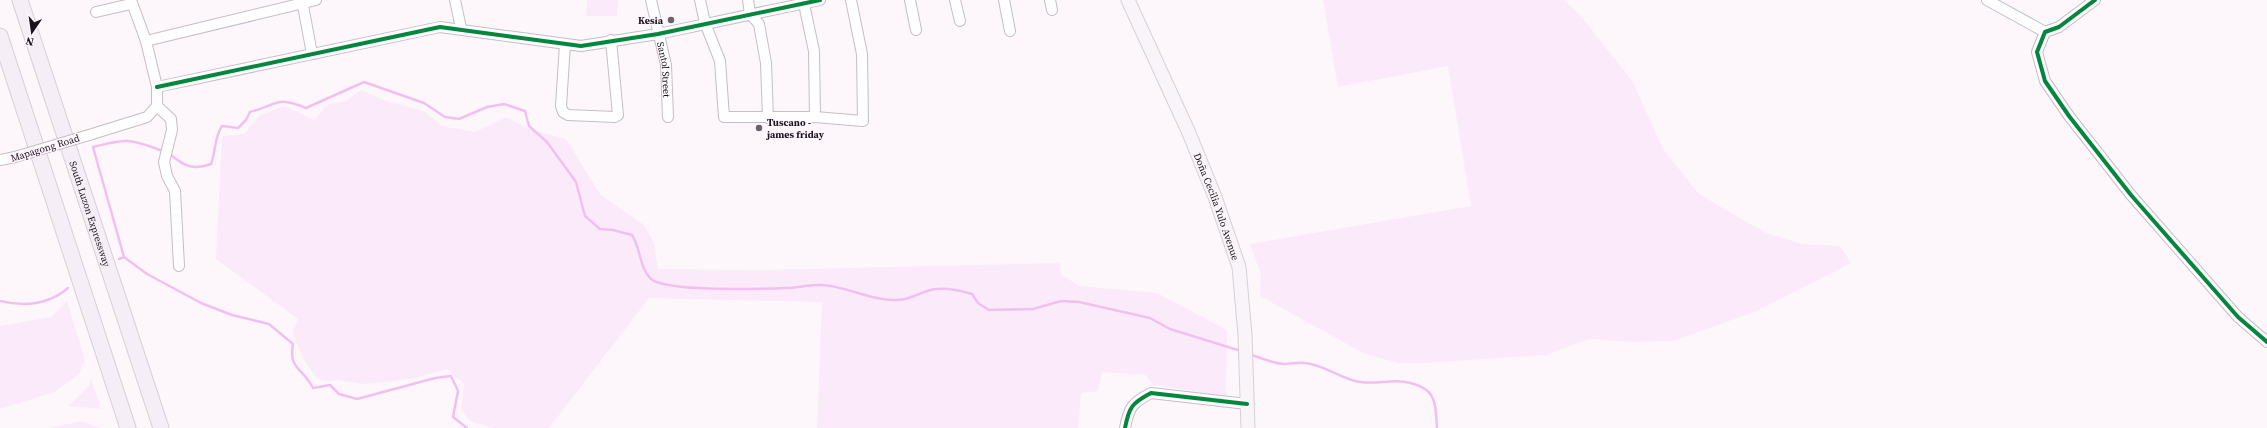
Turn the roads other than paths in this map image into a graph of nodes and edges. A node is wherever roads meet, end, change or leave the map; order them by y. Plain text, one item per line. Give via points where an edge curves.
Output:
1 (20, 0) edge
2 (316, 0) edge
3 (455, 0) edge
4 (651, 0) edge
5 (700, 0) edge
6 (748, 0) edge
7 (820, 0) edge
8 (851, 0) edge
9 (910, 0) edge
10 (955, 0) edge
11 (1004, 0) edge
12 (1128, 0) edge
13 (1987, 0) edge
14 (2095, 0) edge
15 (303, 1) edge
16 (131, 2) edge
17 (798, 3) edge
18 (96, 12) dead end
19 (750, 14) junction
20 (960, 21) dead end
21 (705, 23) junction
22 (461, 28) junction
23 (916, 30) dead end
24 (1010, 31) dead end
25 (2044, 32) junction
26 (658, 34) junction
27 (0, 36) edge
28 (611, 40) junction
29 (146, 41) junction
30 (565, 44) junction
31 (312, 54) junction
32 (158, 87) junction
33 (157, 106) junction
34 (668, 117) dead end
35 (815, 117) junction
36 (768, 118) junction
37 (0, 160) edge
38 (179, 266) dead end
39 (2267, 342) edge
40 (1247, 404) junction
41 (128, 428) edge
42 (161, 428) edge
43 (1125, 428) edge
44 (1248, 428) edge

1 - 42 highway, South Luzon Expressway
2 - 15 street
3 - 22 street
4 - 26 street, Santol Street
5 - 21 street
6 - 19 street
7 - 17 street
8 - 35 street via 862,54 862,121
9 - 23 street
10 - 20 street
11 - 24 street
12 - 40 main road, Doña Cecilia Yulo Avenue via 1189,133 1239,267 1245,334
13 - 25 street
14 - 25 street via 2059,27
15 - 29 street
15 - 31 street
16 - 18 street
16 - 29 street
17 - 19 street
17 - 35 street via 814,51
19 - 21 street
19 - 36 street via 759,24 766,63
21 - 26 street
21 - 36 street via 720,61 724,117
22 - 30 street
22 - 31 street via 440,27
25 - 39 street via 2037,52 2045,81 2069,116 2131,195 2238,317
26 - 28 street
26 - 34 street, Santol Street via 666,65
27 - 41 highway
28 - 30 street via 581,46
28 - 30 street via 618,115 615,117 568,115 563,112 561,106
29 - 32 street
31 - 32 street
32 - 33 street
33 - 37 street, Mapagong Road, bridge via 148,117
33 - 38 street via 171,119 172,130 164,162 167,176 175,191
35 - 36 street
40 - 43 street via 1151,392 1129,409
40 - 44 main road, Doña Cecilia Yulo Avenue

